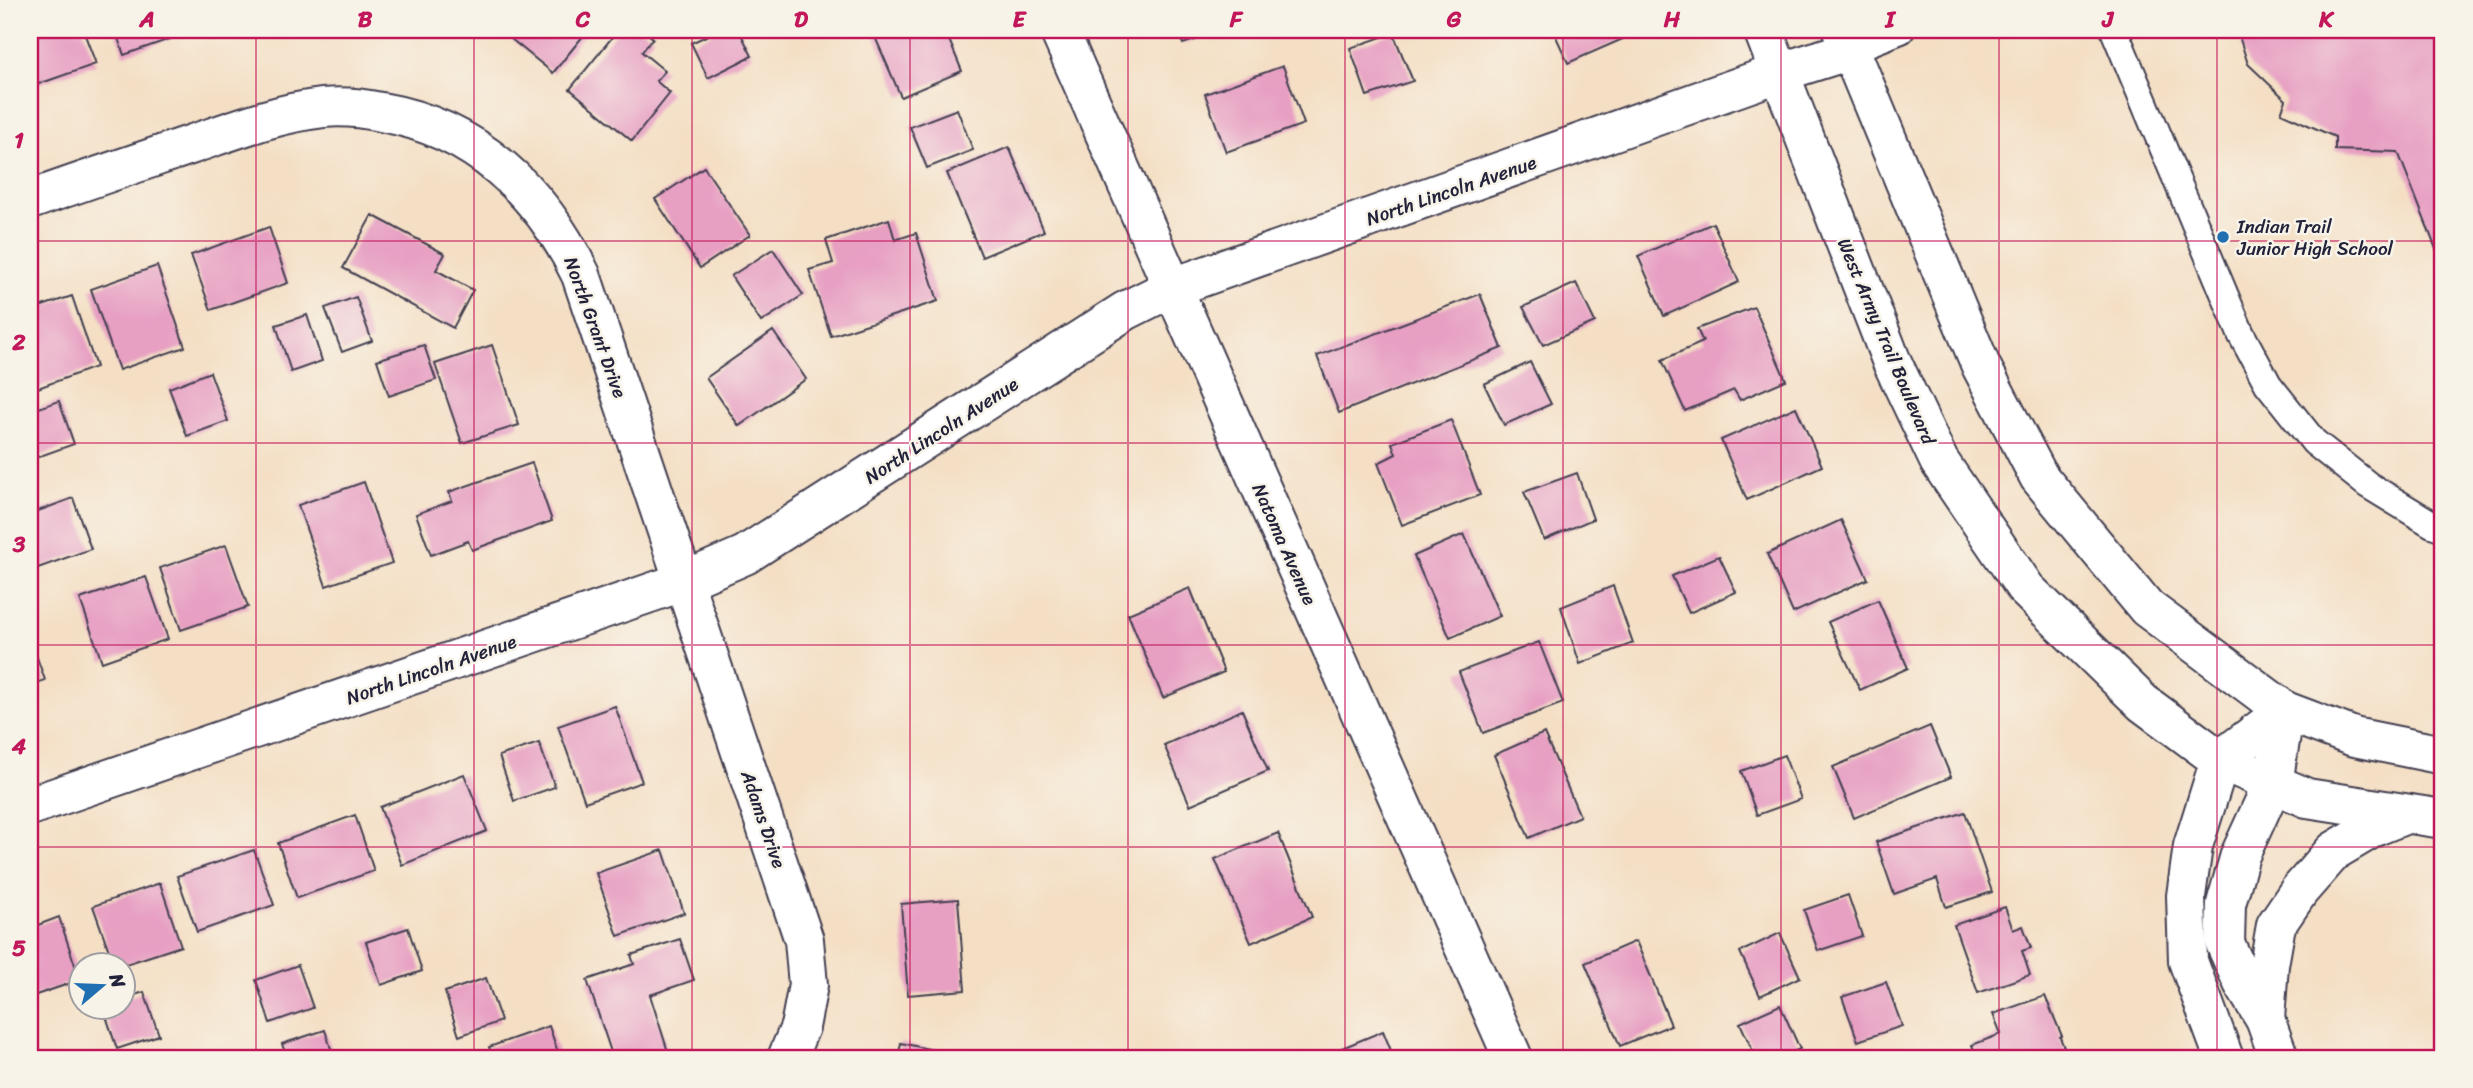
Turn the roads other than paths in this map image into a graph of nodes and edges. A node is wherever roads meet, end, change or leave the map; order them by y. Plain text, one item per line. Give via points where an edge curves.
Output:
1 (1059, 30) edge
2 (1763, 30) edge
3 (1901, 30) edge
4 (2115, 30) edge
5 (1846, 40) edge
6 (1778, 73) junction
7 (30, 200) edge
8 (1171, 288) junction
9 (2443, 528) edge
10 (685, 582) junction
11 (2285, 711) junction
12 (2443, 755) edge
13 (2220, 760) junction
14 (2273, 783) junction
15 (30, 806) edge
16 (2425, 817) edge
17 (2265, 1019) junction
18 (787, 1058) edge
19 (1513, 1058) edge
20 (2224, 1058) edge
21 (2279, 1058) edge

1 - 8 street, Natoma Avenue
2 - 6 street, West Army Trail Boulevard
3 - 5 lane
4 - 9 lane via 2241,334 2268,384 2314,442 2368,485
5 - 6 street, North Lincoln Avenue
5 - 11 street via 1981,366 2039,477 2147,608
6 - 8 street, North Lincoln Avenue
6 - 13 street, West Army Trail Boulevard via 1891,360 1939,461 2026,589 2143,703
7 - 10 street, North Grant Drive via 268,118 326,107 401,115 469,145 525,189 566,244 581,275
8 - 10 street, North Lincoln Avenue via 1125,312 746,555
8 - 19 street, Natoma Avenue
10 - 15 street, North Lincoln Avenue
10 - 18 street, Adams Drive via 804,940 808,985 800,1027
11 - 12 street via 2354,737
11 - 13 street
11 - 14 street
13 - 14 street, West Army Trail Boulevard
13 - 20 street via 2193,846 2186,896 2188,961
14 - 16 street, West Army Trail Boulevard via 2307,798
14 - 17 street via 2240,855 2226,904 2225,943
16 - 17 street via 2376,826 2334,851 2299,891 2276,925
17 - 21 street

